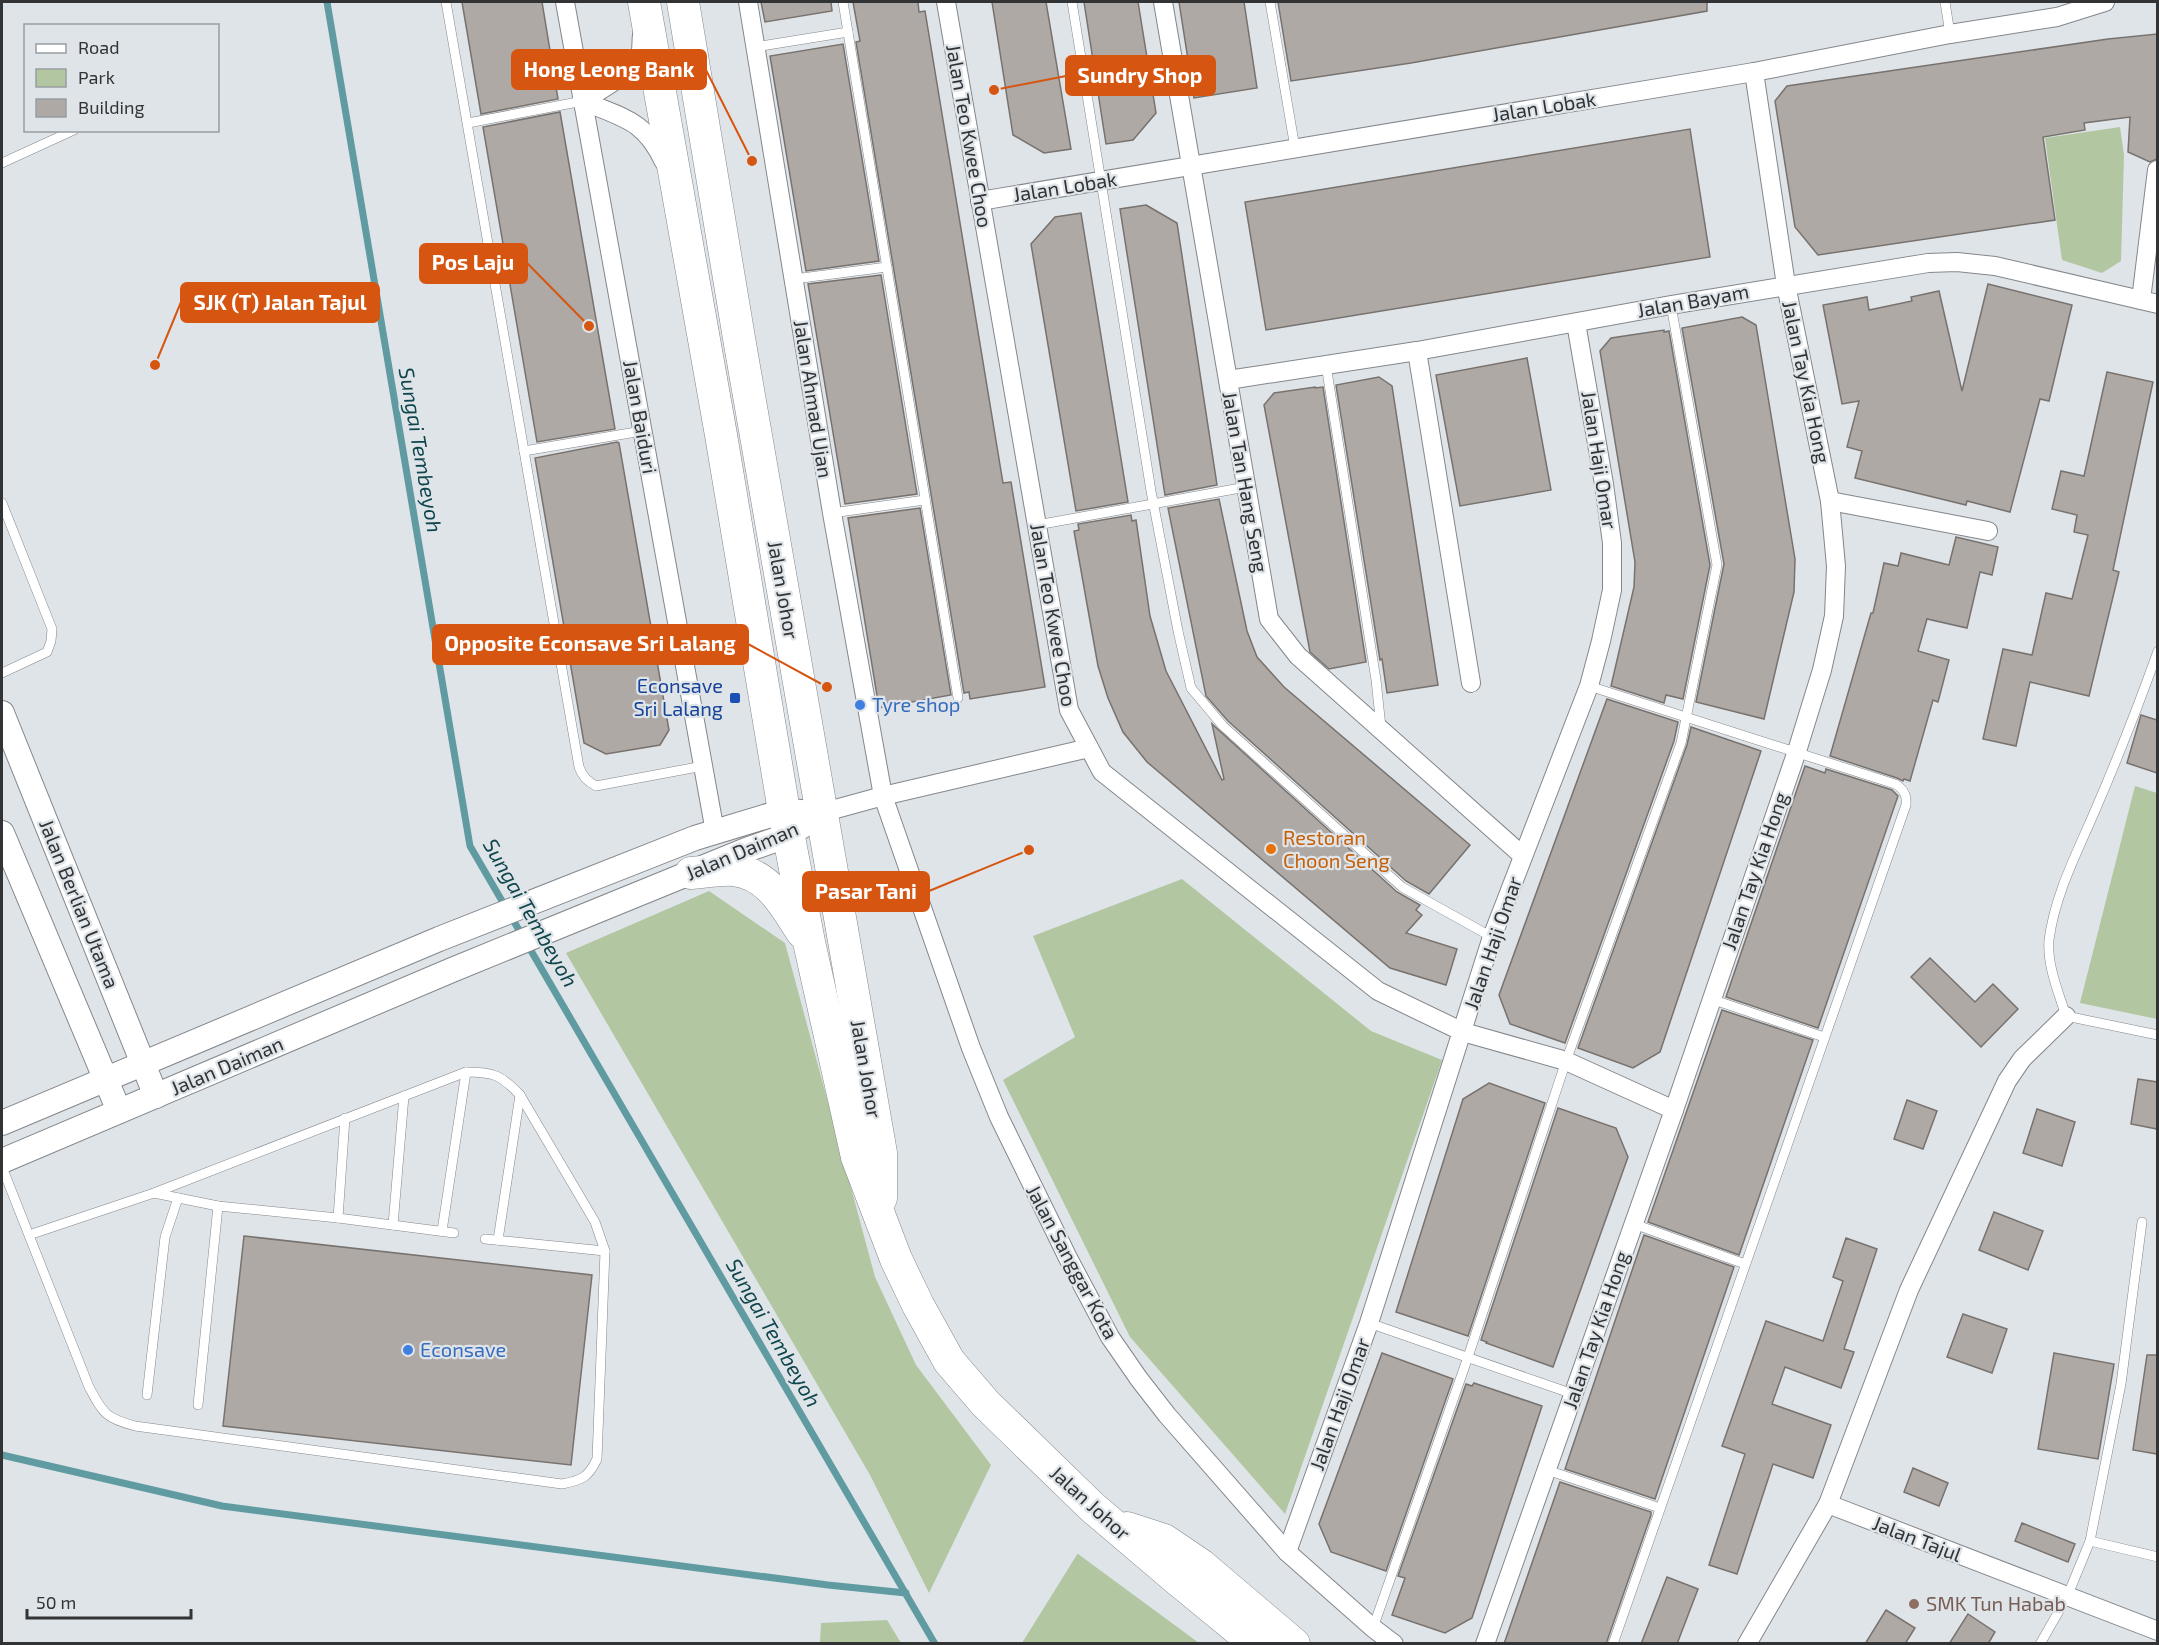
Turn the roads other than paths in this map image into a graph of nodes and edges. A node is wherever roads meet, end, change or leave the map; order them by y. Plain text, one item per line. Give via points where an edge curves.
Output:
1 (446, 2) edge
2 (565, 2) edge
3 (683, 2) edge
4 (748, 2) edge
5 (843, 2) edge
6 (946, 2) edge
7 (1072, 2) edge
8 (1163, 2) edge
9 (1270, 2) edge
10 (1945, 2) edge
11 (2105, 2) edge
12 (644, 5) edge
13 (2055, 9) edge
14 (848, 32) junction
15 (1950, 34) junction
16 (755, 47) junction
17 (1754, 72) junction
18 (583, 101) junction
19 (468, 123) junction
20 (70, 132) edge
21 (1295, 148) junction
22 (2, 163) edge
23 (1191, 166) junction
24 (2157, 170) edge
25 (1101, 181) junction
26 (678, 192) junction
27 (981, 201) junction
28 (886, 267) junction
29 (794, 279) junction
30 (1786, 285) junction
31 (2149, 302) edge
32 (1671, 305) junction
33 (1576, 323) junction
34 (1417, 351) junction
35 (1326, 365) junction
36 (1228, 380) junction
37 (642, 431) junction
38 (524, 451) junction
39 (1246, 487) junction
40 (925, 500) junction
41 (1830, 501) junction
42 (2, 503) edge
43 (1154, 505) junction
44 (832, 513) junction
45 (1037, 525) junction
46 (1988, 531) dead end
47 (2157, 651) edge
48 (2, 673) edge
49 (1471, 683) dead end
50 (1589, 686) junction
51 (958, 698) dead end
52 (2, 713) edge
53 (1688, 717) junction
54 (1382, 730) junction
55 (1089, 748) junction
56 (1797, 751) junction
57 (704, 766) junction
58 (884, 796) junction
59 (822, 813) junction
60 (786, 823) junction
61 (715, 832) junction
62 (2, 833) edge
63 (1523, 856) junction
64 (691, 873) junction
65 (1492, 937) junction
66 (809, 942) junction
67 (1711, 999) junction
68 (2066, 1016) junction
69 (1463, 1032) junction
70 (2157, 1035) edge
71 (1824, 1037) junction
72 (1566, 1061) junction
73 (143, 1063) junction
74 (466, 1072) junction
75 (104, 1079) junction
76 (520, 1095) junction
77 (156, 1096) junction
78 (404, 1096) junction
79 (1674, 1110) junction
80 (119, 1111) junction
81 (345, 1118) junction
82 (2, 1123) edge
83 (2, 1161) edge
84 (2, 1167) edge
85 (154, 1193) junction
86 (178, 1198) junction
87 (218, 1206) junction
88 (881, 1214) junction
89 (338, 1218) junction
90 (2142, 1222) dead end
91 (1634, 1224) junction
92 (393, 1225) junction
93 (442, 1231) junction
94 (454, 1233) dead end
95 (29, 1235) junction
96 (484, 1239) dead end
97 (498, 1240) junction
98 (604, 1251) junction
99 (1745, 1264) junction
100 (1369, 1323) junction
101 (1468, 1357) junction
102 (1573, 1394) junction
103 (147, 1395) dead end
104 (198, 1405) dead end
105 (1547, 1470) junction
106 (1828, 1504) junction
107 (1660, 1508) junction
108 (1112, 1524) junction
109 (2090, 1541) junction
110 (1287, 1552) junction
111 (2157, 1557) edge
112 (2067, 1597) junction
113 (1373, 1628) junction
114 (2157, 1631) edge
115 (1256, 1644) edge
116 (1294, 1644) edge
117 (1394, 1644) edge
118 (1485, 1644) edge
119 (1613, 1644) edge
120 (1747, 1644) edge
121 (2040, 1644) edge

1 - 19 lane
2 - 18 street, Jalan Baiduri
3 - 59 highway, Jalan Johor
4 - 16 street, Jalan Ahmad Ujan
5 - 14 lane
6 - 27 street, Jalan Teo Kwee Choo
7 - 25 lane
8 - 23 street, Jalan Tan Hang Seng
9 - 21 lane
10 - 15 lane
11 - 13 street, Jalan Lobak
12 - 18 street via 636,63
12 - 26 highway, Jalan Johor
13 - 15 street, Jalan Lobak
14 - 16 lane
14 - 28 lane
15 - 17 street, Jalan Lobak
16 - 29 street, Jalan Ahmad Ujan
17 - 21 street, Jalan Lobak
17 - 30 street, Jalan Tay Kia Hong
18 - 19 lane
18 - 26 street via 642,129 658,150
18 - 37 street, Jalan Baiduri
19 - 38 lane
20 - 22 lane
21 - 23 street, Jalan Lobak
23 - 25 street, Jalan Lobak
23 - 36 street, Jalan Tan Hang Seng
24 - 31 street
25 - 27 street, Jalan Lobak
25 - 43 lane
26 - 60 highway, Jalan Johor
27 - 45 street, Jalan Teo Kwee Choo
28 - 29 lane
28 - 40 lane
29 - 44 street, Jalan Ahmad Ujan
30 - 31 street, Jalan Bayam via 1957,262 1995,266
30 - 32 street, Jalan Bayam
30 - 41 street, Jalan Tay Kia Hong
32 - 33 street, Jalan Bayam
32 - 53 lane via 1717,566
33 - 34 street, Jalan Bayam
33 - 50 street, Jalan Haji Omar via 1612,543 1612,590
34 - 35 street, Jalan Bayam
34 - 49 street
35 - 36 street, Jalan Bayam
35 - 54 lane
36 - 39 street, Jalan Tan Hang Seng
37 - 38 lane
37 - 57 street, Jalan Baiduri
38 - 57 lane via 582,775 597,786
39 - 43 lane
39 - 54 street, Jalan Tan Hang Seng via 1269,619 1298,656
40 - 44 lane
40 - 51 lane
41 - 46 street
41 - 56 street, Jalan Tay Kia Hong via 1836,566 1834,616
42 - 48 lane via 52,629 47,652
43 - 45 lane
43 - 65 lane via 1191,688 1223,726 1402,887
44 - 58 street, Jalan Ahmad Ujan
45 - 55 street, Jalan Teo Kwee Choo via 1069,710
47 - 68 lane via 2132,725 2062,886 2054,917 2050,965
50 - 53 lane
50 - 63 street, Jalan Haji Omar
52 - 73 street, Jalan Berlian Utama
53 - 56 lane
53 - 72 lane
54 - 63 street, Jalan Tan Hang Seng
55 - 58 street
55 - 69 street, Jalan Teo Kwee Choo via 1102,772 1378,991
56 - 67 street, Jalan Tay Kia Hong
56 - 71 lane via 1895,784 1906,798
57 - 61 street, Jalan Baiduri
58 - 59 street
58 - 110 street, Jalan Sanggar Kota via 967,1037 999,1117 1104,1327 1167,1415
59 - 60 street, Jalan Daiman
59 - 88 highway, Jalan Johor via 881,1152
60 - 61 street, Jalan Daiman
60 - 64 street, Jalan Daiman
60 - 66 highway, Jalan Johor
61 - 73 street, Jalan Daiman via 439,939
62 - 75 street
63 - 65 street, Jalan Haji Omar
64 - 66 highway via 733,870 763,880
64 - 77 street, Jalan Daiman
65 - 69 street, Jalan Haji Omar
66 - 88 highway, Jalan Johor via 857,1157
67 - 71 lane
67 - 79 street, Jalan Tay Kia Hong
68 - 70 lane
68 - 106 street via 2022,1059 2007,1081 1909,1290
69 - 72 street, Jalan Teo Kwee Choo
69 - 100 street, Jalan Haji Omar
71 - 99 lane
72 - 79 street, Jalan Teo Kwee Choo
72 - 101 lane
73 - 75 street, Jalan Daiman
73 - 77 street, Jalan Berlian Utama
74 - 76 lane via 485,1072 505,1079
74 - 78 lane
74 - 93 lane
75 - 80 street
75 - 82 street, Jalan Daiman
76 - 97 lane
76 - 98 lane via 595,1222
77 - 80 street, Jalan Daiman
78 - 81 lane
78 - 92 lane
79 - 91 street, Jalan Tay Kia Hong
80 - 83 street, Jalan Daiman
81 - 85 lane
81 - 89 lane
84 - 95 lane
85 - 86 lane
85 - 95 lane
86 - 87 lane
86 - 103 lane via 165,1237
87 - 89 lane
87 - 104 lane
88 - 108 highway, Jalan Johor via 896,1259 949,1361 994,1412
89 - 92 lane
90 - 109 lane via 2121,1384
91 - 99 lane
91 - 102 street, Jalan Tay Kia Hong
92 - 93 lane
93 - 94 lane
95 - 98 lane via 89,1387 102,1411 116,1421 562,1484 578,1481 590,1473 597,1459
96 - 97 lane
97 - 98 lane
99 - 107 lane
100 - 101 lane
100 - 110 street, Jalan Haji Omar
101 - 102 lane
101 - 113 lane
102 - 105 street, Jalan Tay Kia Hong
105 - 107 lane
105 - 118 street, Jalan Tay Kia Hong
106 - 112 street, Jalan Tajul
106 - 120 street
107 - 119 lane
108 - 115 highway, Jalan Johor
108 - 116 highway via 1164,1540 1202,1564
109 - 111 lane
109 - 112 lane
110 - 113 street, Jalan Sanggar Kota
112 - 114 street, Jalan Tajul
112 - 121 lane
113 - 117 street, Jalan Sanggar Kota

